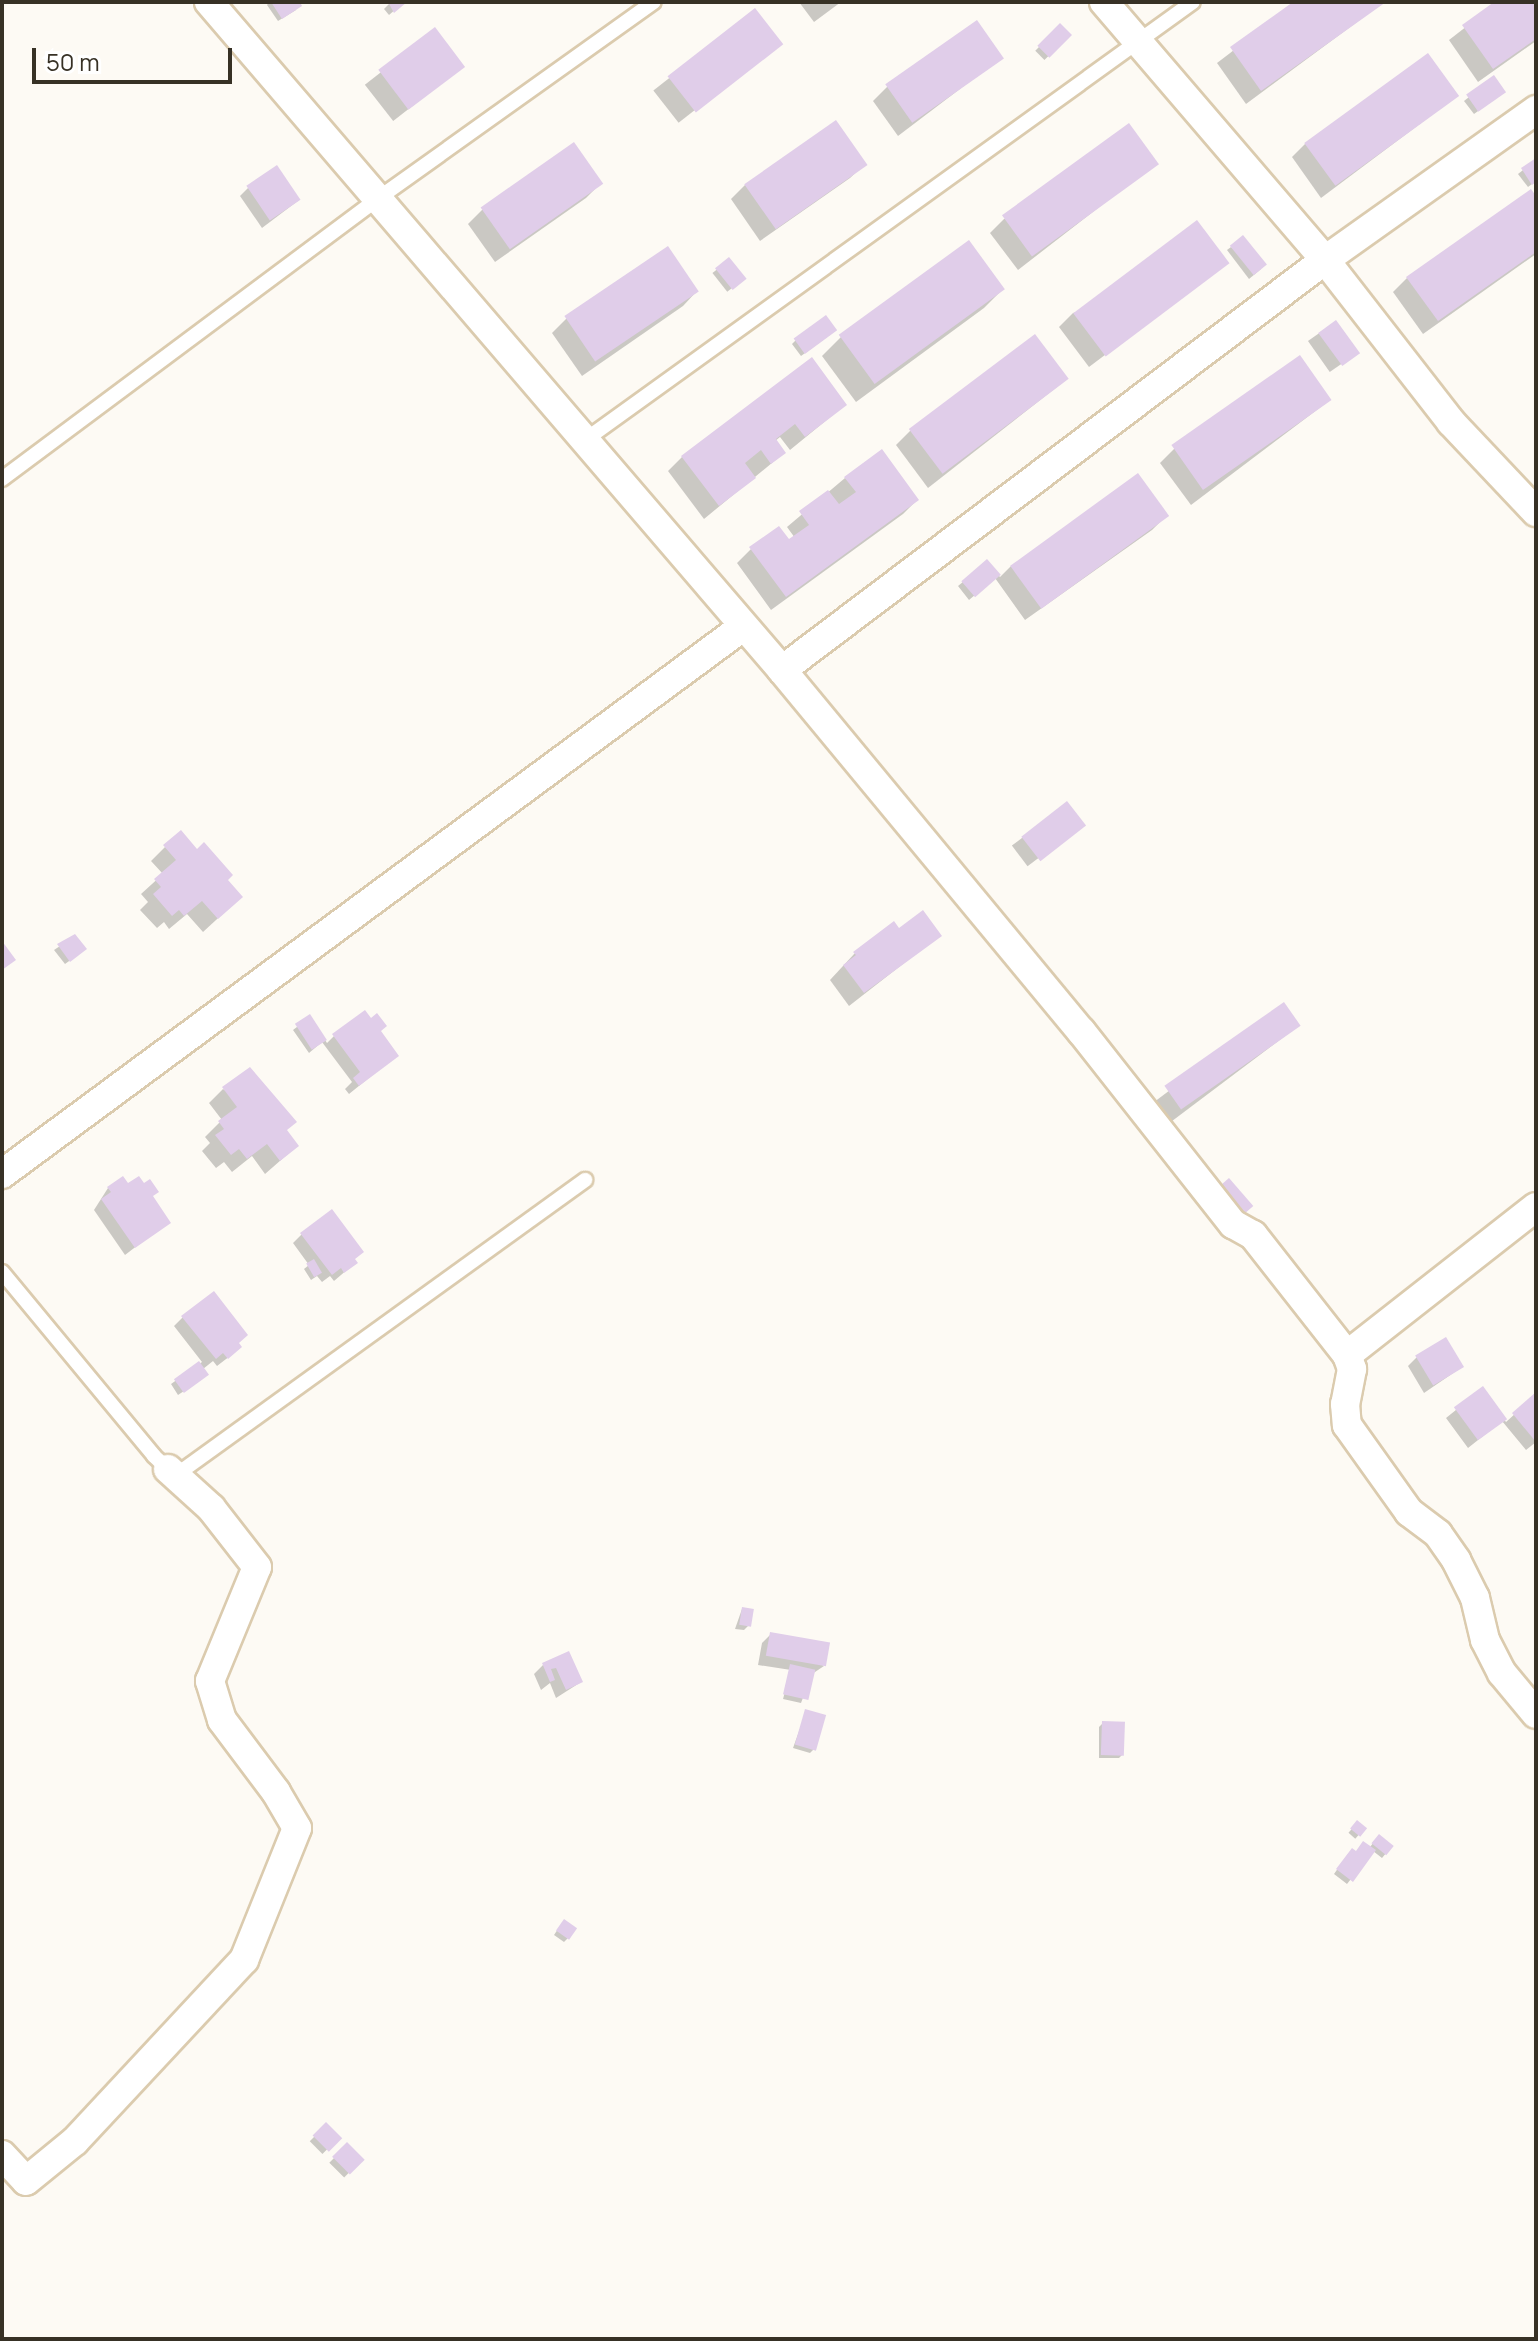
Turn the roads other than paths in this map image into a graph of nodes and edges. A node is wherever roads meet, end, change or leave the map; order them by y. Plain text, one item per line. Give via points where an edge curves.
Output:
1 (209, 2) edge
2 (654, 2) edge
3 (1104, 2) edge
4 (1193, 2) edge
5 (1138, 43) junction
6 (1536, 110) edge
7 (376, 200) junction
8 (1325, 260) junction
9 (585, 440) junction
10 (2, 479) edge
11 (1536, 512) edge
12 (744, 626) junction
13 (782, 670) junction
14 (2, 1174) edge
15 (585, 1180) dead end
16 (1536, 1207) edge
17 (2, 1272) edge
18 (1347, 1355) junction
19 (168, 1469) junction
20 (1536, 1714) edge
21 (2, 2155) edge

1 - 7 street
2 - 7 lane
3 - 5 street
4 - 5 lane
5 - 8 street
5 - 9 lane
6 - 8 street
7 - 9 street
7 - 10 lane
8 - 11 street via 1451,422
8 - 13 street
9 - 12 street
12 - 13 street
12 - 14 street
13 - 18 street via 1233,1224 1253,1235
15 - 19 lane via 196,1463 183,1470
16 - 18 street
17 - 19 lane
18 - 20 street via 1352,1369 1347,1425 1409,1512 1438,1534 1456,1560 1502,1673
19 - 21 street via 211,1508 257,1567 210,1681 222,1720 297,1828 244,1960 75,2141 26,2181

